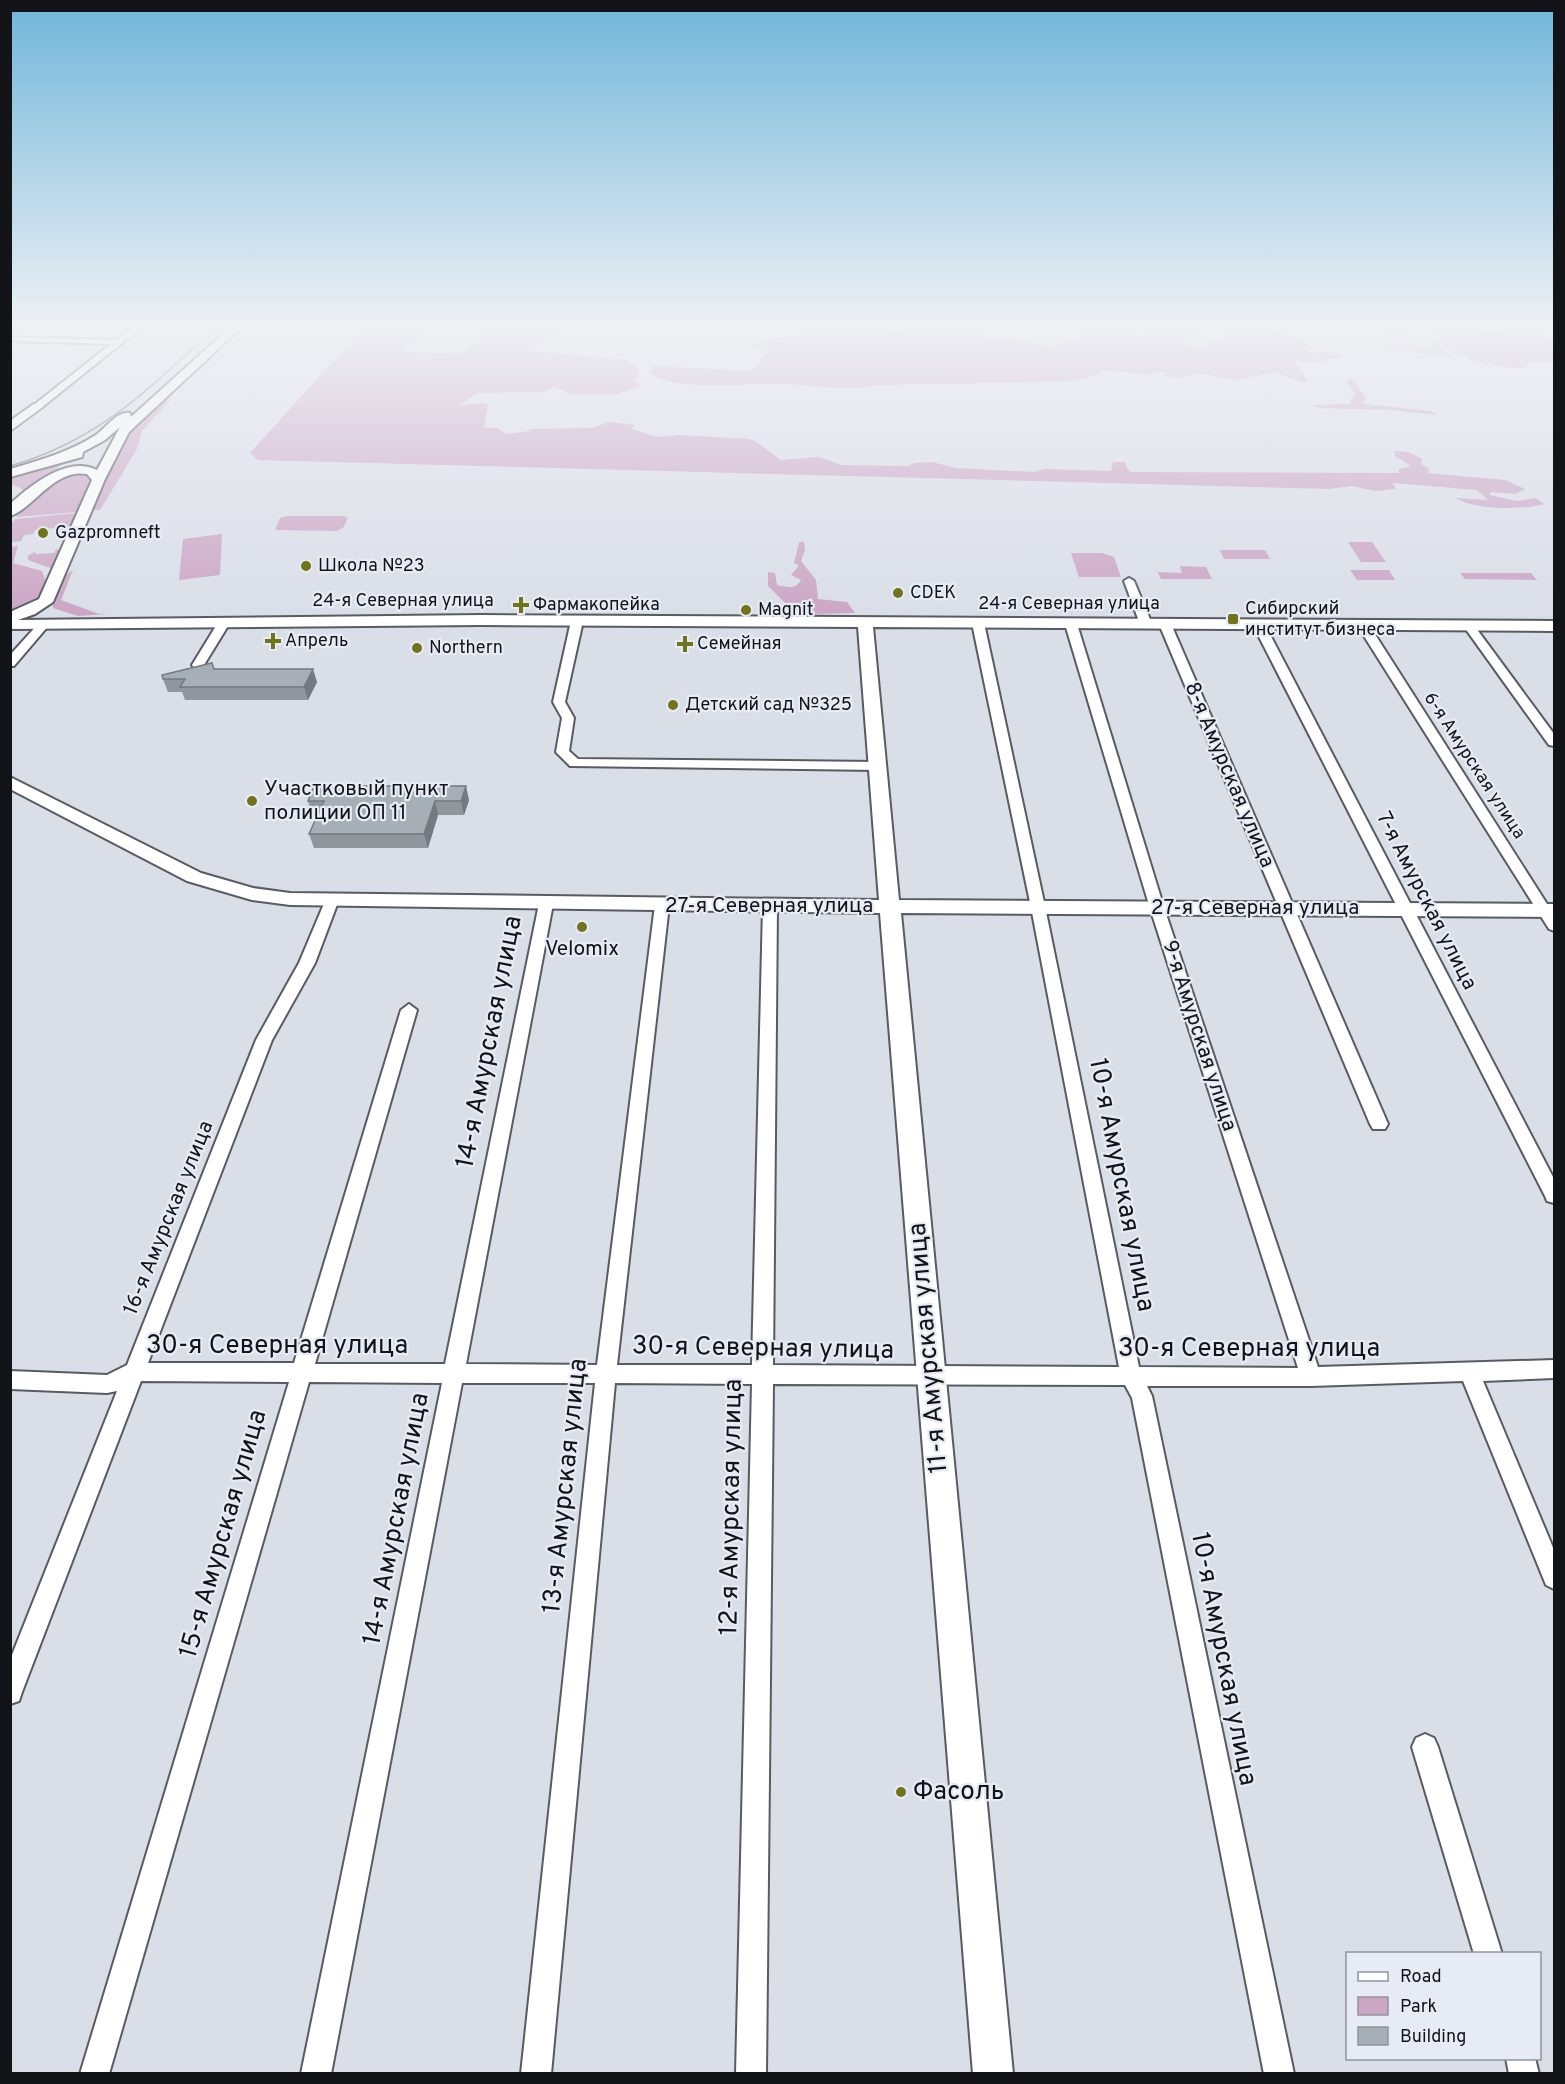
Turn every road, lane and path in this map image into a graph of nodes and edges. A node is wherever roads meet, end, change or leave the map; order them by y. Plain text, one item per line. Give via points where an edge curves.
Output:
1 (125, 420) edge
2 (131, 420) edge
3 (101, 437) junction
4 (81, 453) junction
5 (65, 456) junction
6 (102, 472) junction
7 (10, 473) edge
8 (51, 479) junction
9 (15, 501) edge
10 (1128, 581) dead end
11 (45, 602) junction
12 (10, 617) edge
13 (225, 621) junction
14 (577, 621) junction
15 (79, 622) junction
16 (865, 623) junction
17 (978, 623) junction
18 (10, 624) edge
19 (43, 624) junction
20 (1071, 624) junction
21 (1146, 624) junction
22 (1165, 624) junction
23 (1259, 625) junction
24 (1363, 625) junction
25 (1469, 626) junction
26 (1554, 626) edge
27 (10, 663) edge
28 (198, 665) edge
29 (1554, 742) edge
30 (878, 766) junction
31 (10, 782) edge
32 (331, 902) junction
33 (546, 904) junction
34 (662, 905) junction
35 (770, 906) junction
36 (890, 907) junction
37 (1038, 907) junction
38 (1157, 908) junction
39 (1286, 909) junction
40 (1406, 909) junction
41 (1551, 915) edge
42 (409, 1010) dead end
43 (1378, 1124) dead end
44 (1554, 1196) edge
45 (1554, 1369) edge
46 (302, 1371) junction
47 (134, 1372) junction
48 (455, 1373) junction
49 (1470, 1373) junction
50 (606, 1374) junction
51 (762, 1376) junction
52 (1131, 1376) junction
53 (932, 1377) junction
54 (1311, 1377) junction
55 (10, 1380) edge
56 (1554, 1577) edge
57 (10, 1692) edge
58 (1425, 1746) dead end
59 (1488, 1952) edge
60 (94, 2073) edge
61 (316, 2073) edge
62 (536, 2073) edge
63 (751, 2073) edge
64 (993, 2073) edge
65 (1279, 2073) edge

1 - 3 main road
2 - 6 main road
3 - 4 main road
3 - 5 main road
4 - 5 main road
4 - 6 main road via 97,456
4 - 8 main road
5 - 7 main road
6 - 8 main road via 70,471
6 - 11 main road
8 - 9 main road
10 - 21 street
11 - 12 main road
11 - 15 main road, 24-я Северная улица via 56,615
13 - 14 main road, 24-я Северная улица
13 - 15 main road, 24-я Северная улица
13 - 28 street
14 - 16 main road, 24-я Северная улица
14 - 30 street via 559,702 568,718 562,752 575,763
15 - 19 main road, 24-я Северная улица
16 - 17 main road, 24-я Северная улица
16 - 30 main road, 11-я Амурская улица
17 - 20 main road, 24-я Северная улица
17 - 37 street, 10-я Амурская улица
18 - 19 main road, 24-я Северная улица
19 - 27 street
20 - 21 main road, 24-я Северная улица
20 - 38 street, 9-я Амурская улица
21 - 22 main road, 24-я Северная улица
22 - 23 main road, 24-я Северная улица
22 - 39 street, 8-я Амурская улица
23 - 24 main road, 24-я Северная улица
23 - 40 street, 7-я Амурская улица
24 - 25 main road, 24-я Северная улица
24 - 41 street, 6-я Амурская улица
25 - 26 main road, 24-я Северная улица
25 - 29 street
30 - 36 main road, 11-я Амурская улица
31 - 32 main road, 27-я Северная улица via 216,886
32 - 33 main road, 27-я Северная улица
32 - 47 street, 16-я Амурская улица via 296,985 282,1003 264,1040
33 - 34 main road, 27-я Северная улица
33 - 48 street, 14-я Амурская улица
34 - 35 main road, 27-я Северная улица
34 - 50 street, 13-я Амурская улица
35 - 36 main road, 27-я Северная улица
35 - 51 street, 12-я Амурская улица
36 - 37 main road, 27-я Северная улица
36 - 53 main road, 11-я Амурская улица
37 - 38 main road, 27-я Северная улица
37 - 52 street, 10-я Амурская улица
38 - 39 main road, 27-я Северная улица
38 - 54 street, 9-я Амурская улица
39 - 40 main road, 27-я Северная улица
39 - 43 street, 8-я Амурская улица
40 - 41 main road, 27-я Северная улица
40 - 44 street, 7-я Амурская улица
42 - 46 street, 15-я Амурская улица
45 - 49 street, 30-я Северная улица
46 - 47 street, 30-я Северная улица
46 - 48 street, 30-я Северная улица
46 - 60 street, 15-я Амурская улица
47 - 55 street, 30-я Северная улица via 107,1384
47 - 57 street, 16-я Амурская улица
48 - 50 street, 30-я Северная улица
48 - 61 street, 14-я Амурская улица
49 - 54 street, 30-я Северная улица
49 - 56 street
50 - 51 street, 30-я Северная улица
50 - 62 street, 13-я Амурская улица
51 - 53 street, 30-я Северная улица
51 - 63 street, 12-я Амурская улица
52 - 53 street, 30-я Северная улица
52 - 54 street, 30-я Северная улица
52 - 65 street, 10-я Амурская улица via 1142,1396
53 - 64 main road, 11-я Амурская улица
58 - 59 street

